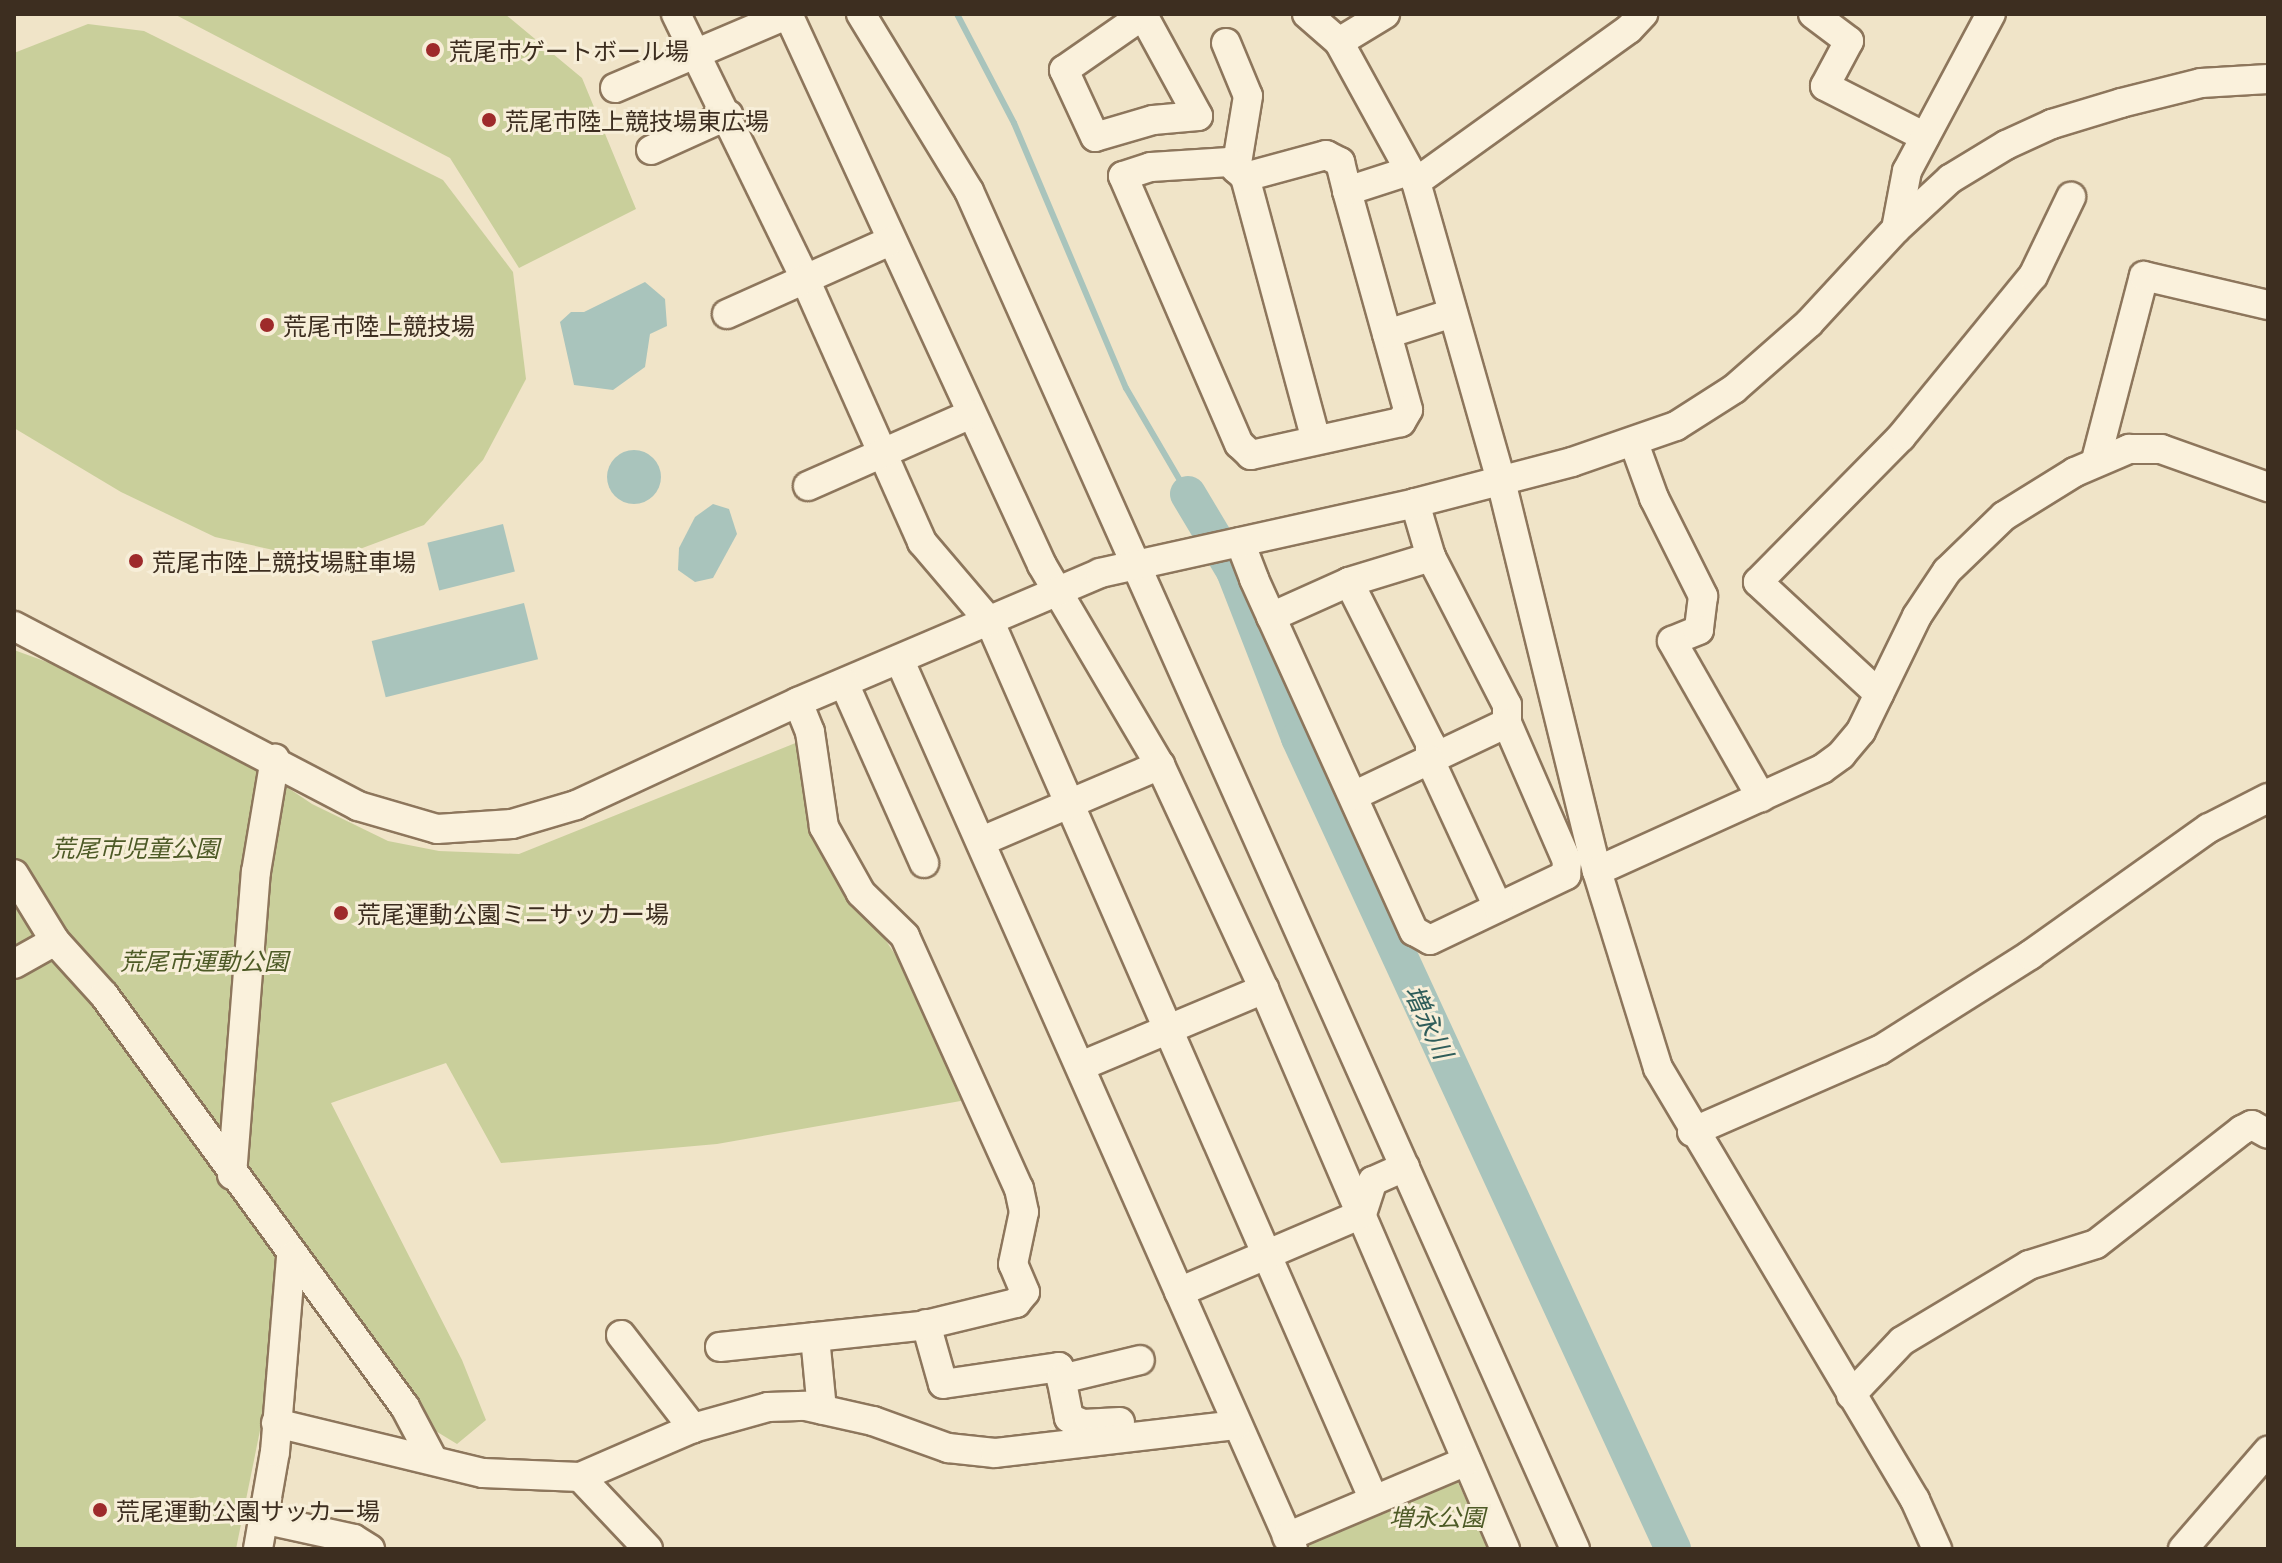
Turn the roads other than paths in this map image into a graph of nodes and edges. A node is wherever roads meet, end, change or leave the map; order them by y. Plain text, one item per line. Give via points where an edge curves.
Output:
1 (676, 14) edge
2 (787, 14) edge
3 (861, 14) edge
4 (1307, 14) edge
5 (1385, 14) edge
6 (1643, 14) edge
7 (1813, 14) edge
8 (1991, 14) edge
9 (1144, 15) edge
10 (1339, 42) junction
11 (1226, 43) dead end
12 (698, 52) junction
13 (2268, 79) edge
14 (615, 88) dead end
15 (728, 115) junction
16 (1925, 137) junction
17 (651, 150) dead end
18 (1240, 173) junction
19 (1413, 176) junction
20 (1347, 191) junction
21 (2071, 197) dead end
22 (1896, 229) junction
23 (890, 241) junction
24 (805, 279) junction
25 (2268, 305) edge
26 (1453, 313) junction
27 (727, 314) dead end
28 (1387, 334) junction
29 (971, 414) junction
30 (1316, 440) junction
31 (1634, 443) junction
32 (883, 452) junction
33 (2096, 460) junction
34 (1501, 481) junction
35 (808, 486) dead end
36 (2268, 487) edge
37 (1415, 503) junction
38 (1240, 542) junction
39 (1431, 557) junction
40 (1133, 563) junction
41 (1349, 582) junction
42 (1059, 592) junction
43 (1271, 617) junction
44 (990, 622) junction
45 (14, 626) edge
46 (900, 661) junction
47 (844, 683) junction
48 (1879, 694) junction
49 (798, 702) junction
50 (1507, 723) junction
51 (275, 759) junction
52 (1430, 760) junction
53 (1160, 765) junction
54 (1353, 796) junction
55 (1761, 797) junction
56 (2268, 798) edge
57 (1072, 805) junction
58 (982, 841) junction
59 (924, 863) dead end
60 (1597, 871) junction
61 (14, 874) edge
62 (1498, 907) junction
63 (55, 941) junction
64 (14, 964) edge
65 (1264, 989) junction
66 (1169, 1031) junction
67 (1081, 1066) junction
68 (1692, 1132) junction
69 (2268, 1134) edge
70 (1405, 1167) junction
71 (232, 1175) junction
72 (1362, 1214) junction
73 (1266, 1251) junction
74 (291, 1257) junction
75 (1179, 1292) junction
76 (926, 1324) junction
77 (621, 1335) dead end
78 (815, 1337) junction
79 (720, 1347) dead end
80 (1140, 1360) dead end
81 (1061, 1379) junction
82 (1851, 1395) junction
83 (822, 1410) junction
84 (276, 1423) junction
85 (1236, 1425) junction
86 (693, 1428) junction
87 (1145, 1436) junction
88 (2268, 1451) edge
89 (432, 1458) junction
90 (1467, 1461) junction
91 (580, 1477) junction
92 (1373, 1498) junction
93 (267, 1520) junction
94 (1290, 1543) edge
95 (258, 1549) edge
96 (370, 1549) edge
97 (648, 1549) edge
98 (1505, 1549) edge
99 (1575, 1549) edge
100 (1937, 1549) edge
101 (2183, 1549) edge

1 - 12 street
2 - 12 street
2 - 23 street
3 - 40 street via 969,191
4 - 10 street
5 - 10 street
6 - 19 street via 1629,29
7 - 16 street via 1849,41 1825,86
8 - 16 street
9 - 9 street via 1064,70 1095,137 1153,120 1198,116
10 - 19 street
11 - 18 street via 1248,96
12 - 14 street
12 - 15 street
13 - 22 street via 2201,83 2052,124 1950,179
15 - 17 street
15 - 24 street
16 - 22 street via 1907,171
18 - 20 street via 1326,155 1340,162
18 - 30 street
18 - 30 street via 1229,162 1151,167 1123,176 1239,444 1251,455
19 - 20 street
19 - 26 street
20 - 28 street
21 - 48 street via 2033,276 1901,437 1758,582
22 - 31 street via 1809,323 1734,389 1676,426
23 - 24 street
23 - 29 street
24 - 27 street
24 - 32 street
25 - 33 street via 2144,276
26 - 28 street
26 - 34 street
28 - 30 street via 1408,410 1401,422
29 - 32 street
29 - 42 street
31 - 34 street
31 - 55 street via 1654,498 1703,596 1699,630 1672,641
32 - 35 street
32 - 44 street via 922,542
33 - 36 street via 2129,449 2161,449
33 - 48 street via 2004,516 1971,544 1917,616
34 - 37 street
34 - 60 street
37 - 38 street
37 - 39 street
38 - 40 street
38 - 43 street
39 - 41 street
39 - 50 street via 1507,705
40 - 42 street
40 - 70 street via 1210,724
41 - 43 street
41 - 52 street via 1430,743
42 - 44 street
42 - 53 street
43 - 54 street
44 - 46 street
44 - 57 street
45 - 51 street
46 - 47 street
46 - 58 street
47 - 49 street
47 - 59 street
48 - 55 street via 1861,731 1841,755
49 - 51 street via 576,805 477,829 402,823 358,806
49 - 76 street via 810,732 824,827 861,893 905,936 1019,1189 1024,1212 1013,1264 1025,1292 1016,1303
50 - 52 street
50 - 62 street via 1567,861 1566,875
51 - 71 street via 256,872
52 - 54 street
52 - 62 street
53 - 57 street
53 - 65 street
54 - 62 street via 1414,931 1430,940
55 - 60 street
56 - 68 street via 2209,828 2030,955 1880,1050
57 - 58 street
57 - 66 street
58 - 67 street
60 - 68 street via 1632,997 1658,1068
61 - 63 street
63 - 64 street
63 - 71 street via 104,995
65 - 66 street
65 - 72 street
66 - 67 street
66 - 73 street
67 - 75 street
68 - 82 street
69 - 82 street via 2252,1125 2242,1130 2096,1244 2029,1265 1902,1341
70 - 72 street via 1373,1181
70 - 99 street
71 - 74 street
72 - 73 street
72 - 90 street
73 - 75 street
73 - 92 street
74 - 84 street
74 - 89 street via 405,1407
75 - 85 street
76 - 78 street
76 - 81 street via 943,1384 1059,1367
77 - 86 street
78 - 79 street
78 - 83 street
80 - 81 street
81 - 87 street via 1069,1418 1083,1424 1136,1421
82 - 100 street via 1915,1500
83 - 86 street via 768,1407
83 - 87 street via 873,1421 948,1448 995,1453
84 - 89 street
84 - 93 street
85 - 87 street
85 - 94 street
86 - 91 street
88 - 101 street
89 - 91 street via 483,1473
90 - 92 street
90 - 98 street
91 - 97 street
92 - 94 street
93 - 95 street
93 - 96 street via 354,1539

